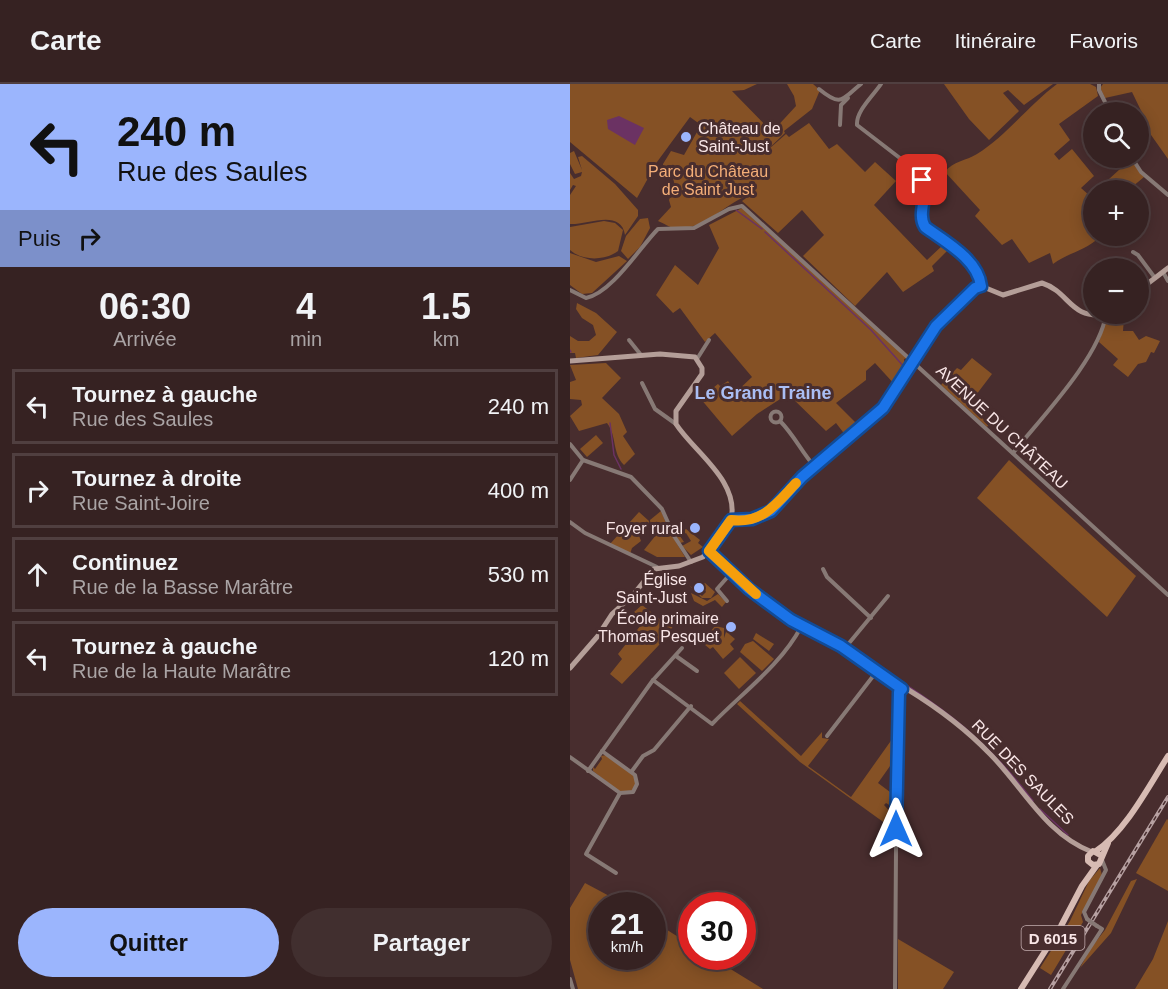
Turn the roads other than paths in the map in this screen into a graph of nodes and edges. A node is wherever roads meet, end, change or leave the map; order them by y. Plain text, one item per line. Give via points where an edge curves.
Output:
1 (861, 84) edge
2 (881, 84) edge
3 (1099, 84) edge
4 (819, 89) dead end
5 (848, 97) junction
6 (1105, 102) edge
7 (840, 125) dead end
8 (1138, 168) edge
9 (1168, 195) edge
10 (1132, 252) dead end
11 (1166, 270) edge
12 (1155, 278) junction
13 (1168, 281) edge
14 (1149, 283) edge
15 (981, 286) junction
16 (570, 290) edge
17 (1083, 313) edge
18 (1102, 324) edge
19 (629, 340) dead end
20 (709, 340) dead end
21 (640, 355) junction
22 (697, 359) junction
23 (570, 362) edge
24 (915, 363) junction
25 (642, 383) dead end
26 (780, 421) dead end
27 (676, 424) junction
28 (570, 444) edge
29 (1013, 453) junction
30 (583, 460) junction
31 (814, 466) junction
32 (572, 472) edge
33 (570, 480) edge
34 (731, 520) junction
35 (570, 522) edge
36 (709, 551) junction
37 (691, 562) junction
38 (657, 567) junction
39 (823, 569) dead end
40 (732, 572) junction
41 (1168, 595) edge
42 (888, 596) dead end
43 (727, 601) dead end
44 (871, 618) junction
45 (801, 627) junction
46 (681, 648) dead end
47 (845, 648) junction
48 (676, 655) junction
49 (570, 668) edge
50 (697, 671) dead end
51 (878, 671) junction
52 (653, 680) junction
53 (902, 689) junction
54 (691, 706) junction
55 (827, 736) dead end
56 (602, 751) junction
57 (1168, 756) edge
58 (570, 757) edge
59 (588, 771) junction
60 (632, 771) junction
61 (620, 794) junction
62 (1109, 840) junction
63 (1091, 856) junction
64 (1100, 860) junction
65 (616, 873) dead end
66 (1082, 886) junction
67 (570, 979) edge
68 (573, 989) edge
69 (895, 989) edge
70 (1021, 989) edge
71 (1063, 989) edge

1 - 5 street
2 - 15 street via 862,110 857,125 919,175 925,188 922,222 961,254
3 - 6 street
4 - 5 street via 837,101
5 - 7 street via 841,105
8 - 9 street
10 - 12 street
11 - 12 street
11 - 13 street
12 - 14 street
15 - 17 street via 1003,295 1042,283
15 - 24 street via 952,309 929,337
16 - 24 street, AVENUE DU CHÂTEAU via 580,298 592,297 636,257 658,229 694,228 739,205
18 - 29 street via 1094,347
19 - 21 street
20 - 22 street
21 - 22 street via 689,354
21 - 23 street
22 - 27 street via 702,374 676,411
24 - 29 street, AVENUE DU CHÂTEAU
24 - 31 street via 883,408
25 - 27 street via 655,409
26 - 31 street
27 - 34 street via 717,472 728,495
28 - 30 street
29 - 41 street, AVENUE DU CHÂTEAU
30 - 32 street
30 - 37 street via 631,477 662,509
31 - 34 street via 771,511 752,519
32 - 33 street
34 - 36 street
35 - 38 street
36 - 37 street
36 - 40 street, RUE DES SAULES
37 - 38 street
38 - 49 street via 612,614
39 - 44 street
40 - 43 street via 717,589
40 - 45 street, RUE DES SAULES
42 - 44 street
44 - 47 street
45 - 47 street, RUE DES SAULES
45 - 54 street via 791,644 712,724
46 - 48 street
47 - 51 street, RUE DES SAULES
48 - 50 street
48 - 52 street
51 - 53 street, RUE DES SAULES
51 - 55 street
52 - 54 street
52 - 56 street
53 - 63 street, RUE DES SAULES via 929,702 970,734 1034,807
53 - 69 street via 897,714
54 - 60 street
56 - 59 street
56 - 60 street
57 - 62 main road, D 6015
58 - 59 street
59 - 61 street
60 - 61 street via 637,779 636,789
61 - 65 street via 586,854
62 - 63 main road, D 6015
62 - 64 main road, D 6015
63 - 64 main road
63 - 64 main road
63 - 66 main road, D 6015
64 - 66 main road, D 6015
64 - 71 street, bridge via 1104,874 1084,912 1086,919 1102,929
66 - 70 main road, D 6015
67 - 68 street

